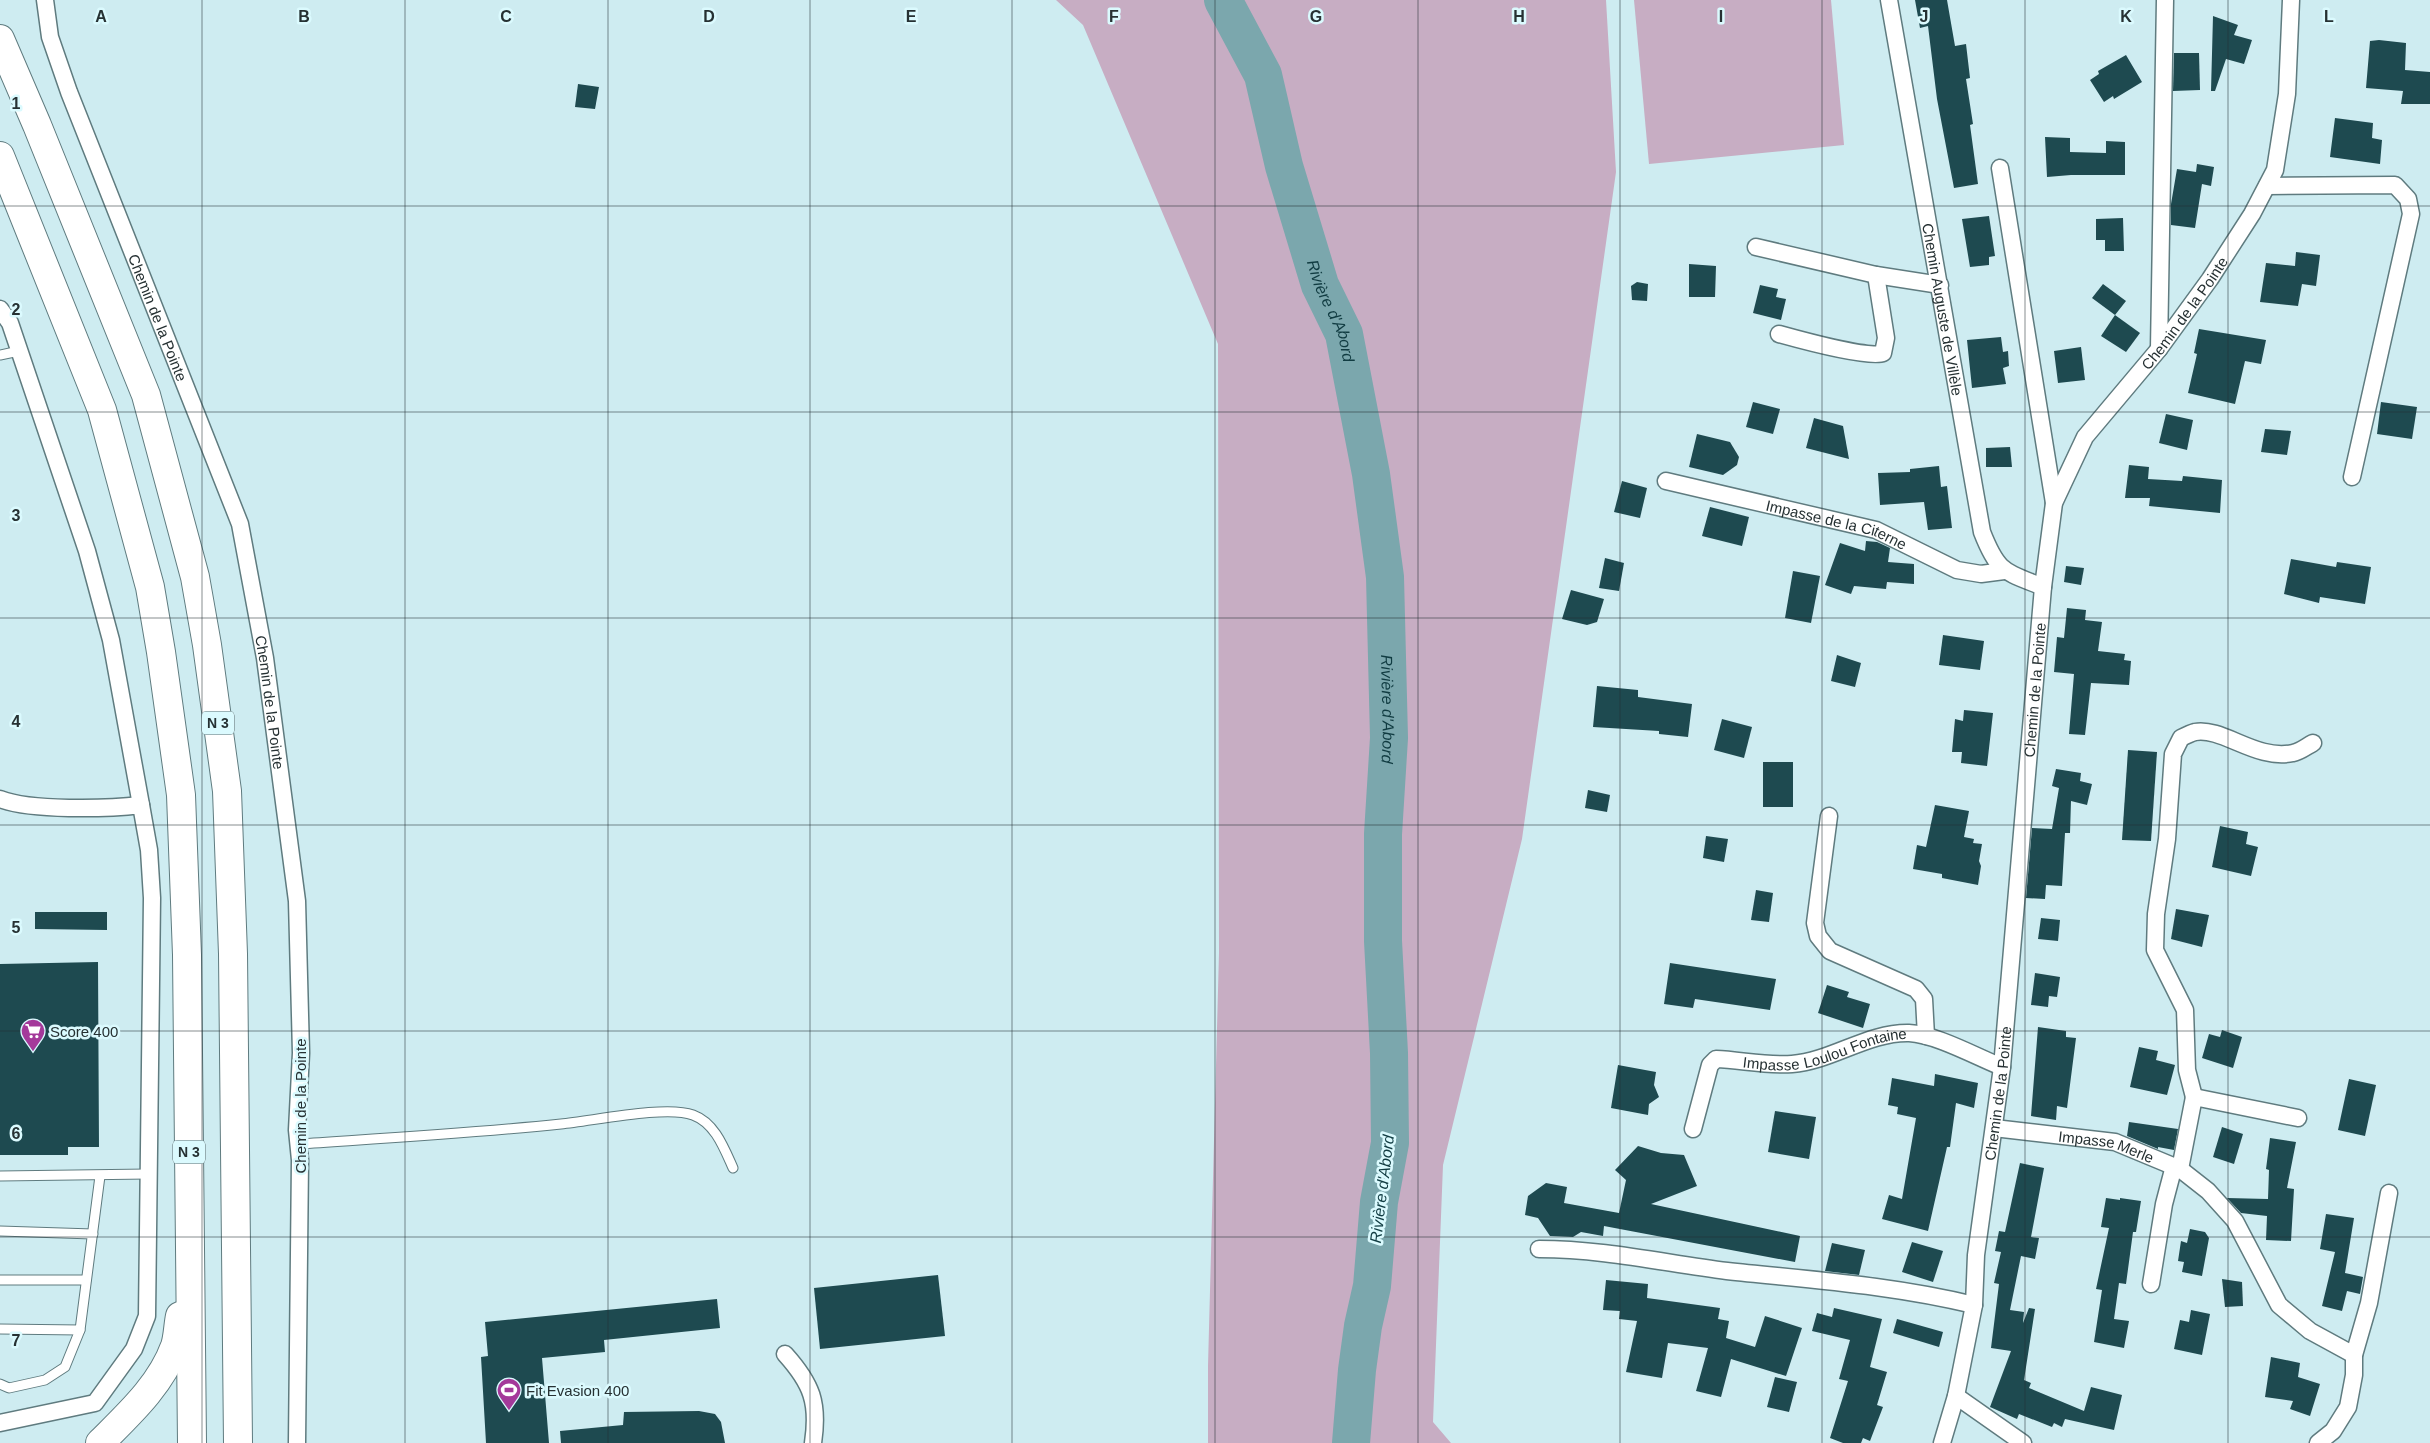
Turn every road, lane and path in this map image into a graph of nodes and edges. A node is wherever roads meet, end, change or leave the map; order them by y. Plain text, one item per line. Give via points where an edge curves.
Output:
1 (45, 0) edge
2 (1889, 0) edge
3 (2164, 0) edge
4 (2291, 0) edge
5 (0, 34) edge
6 (0, 40) edge
7 (37, 125) junction
8 (0, 156) edge
9 (2000, 168) dead end
10 (2267, 186) junction
11 (1756, 247) dead end
12 (1876, 274) junction
13 (1940, 285) junction
14 (0, 309) edge
15 (1779, 334) dead end
16 (2159, 349) junction
17 (19, 350) junction
18 (0, 355) edge
19 (2352, 477) dead end
20 (1666, 481) dead end
21 (2054, 502) junction
22 (2004, 571) junction
23 (2043, 587) junction
24 (2313, 742) dead end
25 (0, 799) edge
26 (141, 805) junction
27 (1829, 816) dead end
28 (183, 862) junction
29 (1926, 1036) junction
30 (2002, 1067) junction
31 (2194, 1097) junction
32 (2298, 1118) dead end
33 (1994, 1128) junction
34 (1693, 1129) dead end
35 (299, 1144) junction
36 (734, 1168) dead end
37 (2177, 1168) junction
38 (148, 1174) junction
39 (0, 1176) edge
40 (100, 1176) junction
41 (2389, 1193) dead end
42 (0, 1231) edge
43 (93, 1234) junction
44 (1539, 1249) dead end
45 (0, 1280) edge
46 (86, 1280) junction
47 (2151, 1284) dead end
48 (1974, 1305) junction
49 (0, 1329) edge
50 (80, 1330) junction
51 (785, 1354) dead end
52 (2354, 1355) junction
53 (0, 1384) edge
54 (1956, 1396) junction
55 (0, 1423) edge
56 (100, 1443) edge
57 (192, 1443) edge
58 (238, 1443) edge
59 (297, 1443) edge
60 (813, 1443) edge
61 (1942, 1443) edge
62 (2022, 1443) edge
63 (2318, 1443) edge

1 - 35 street, Chemin de la Pointe via 50,37 69,92 240,524 265,658 298,901
2 - 13 street, Chemin Auguste de Villèle
3 - 16 street
4 - 10 street, Chemin de la Pointe via 2288,94 2274,170
5 - 7 highway
6 - 7 highway, N 3
7 - 58 highway, N 3 via 146,395 195,577 207,645 227,791 233,954
8 - 28 highway, N 3 via 102,410 135,527 161,652 181,795
9 - 21 street
10 - 16 street, Chemin de la Pointe via 2210,279
10 - 19 street via 2396,185 2408,198 2411,214
11 - 12 street
12 - 13 street
12 - 15 street via 1886,338 1883,353 1862,353
13 - 22 street, Chemin Auguste de Villèle via 1982,532 1990,553
14 - 17 street via 10,323
16 - 21 street, Chemin de la Pointe via 2085,437
17 - 18 lane
17 - 26 street via 87,551 111,640
20 - 22 street, Impasse de la Citerne via 1876,530 1957,570 1981,574
21 - 23 street, Chemin de la Pointe
22 - 23 street
23 - 30 street, Chemin de la Pointe
24 - 31 street via 2295,753 2275,755 2220,735 2197,732 2181,738 2173,754 2155,950 2185,1010 2187,1070
25 - 26 street via 14,805 42,807
26 - 38 street via 149,850 152,898
27 - 29 street via 1815,923 1818,936 1830,951 1916,989 1924,999
28 - 56 highway via 178,914 182,1303 175,1345 158,1379 137,1406
28 - 57 highway, N 3 via 187,955
29 - 30 street, Impasse Loulou Fontaine
29 - 34 street, Impasse Loulou Fontaine via 1908,1033 1871,1040 1818,1059 1792,1064 1716,1059 1710,1065
30 - 33 street, Chemin de la Pointe
31 - 32 street
31 - 37 street
33 - 37 street, Impasse Merle via 2115,1142
33 - 48 street, Chemin de la Pointe via 1976,1255
35 - 36 lane via 561,1124 674,1110 694,1115 708,1124
35 - 59 street, Chemin de la Pointe
37 - 47 street via 2164,1204
37 - 52 street, Impasse Merle via 2208,1191 2235,1221 2279,1305 2310,1331
38 - 40 lane
38 - 55 street via 147,1316 134,1349 95,1403
39 - 40 lane
40 - 43 lane
41 - 52 street via 2369,1303
42 - 43 lane
43 - 46 lane
44 - 48 street via 1579,1249 1809,1281 1875,1285
45 - 46 lane
46 - 50 lane
48 - 54 street, Chemin de la Pointe
49 - 50 lane
50 - 53 lane via 65,1368 45,1380 9,1388
51 - 60 street via 802,1372 813,1397 817,1419
52 - 63 street via 2348,1407 2333,1431
54 - 61 street, Chemin de la Pointe
54 - 62 street

